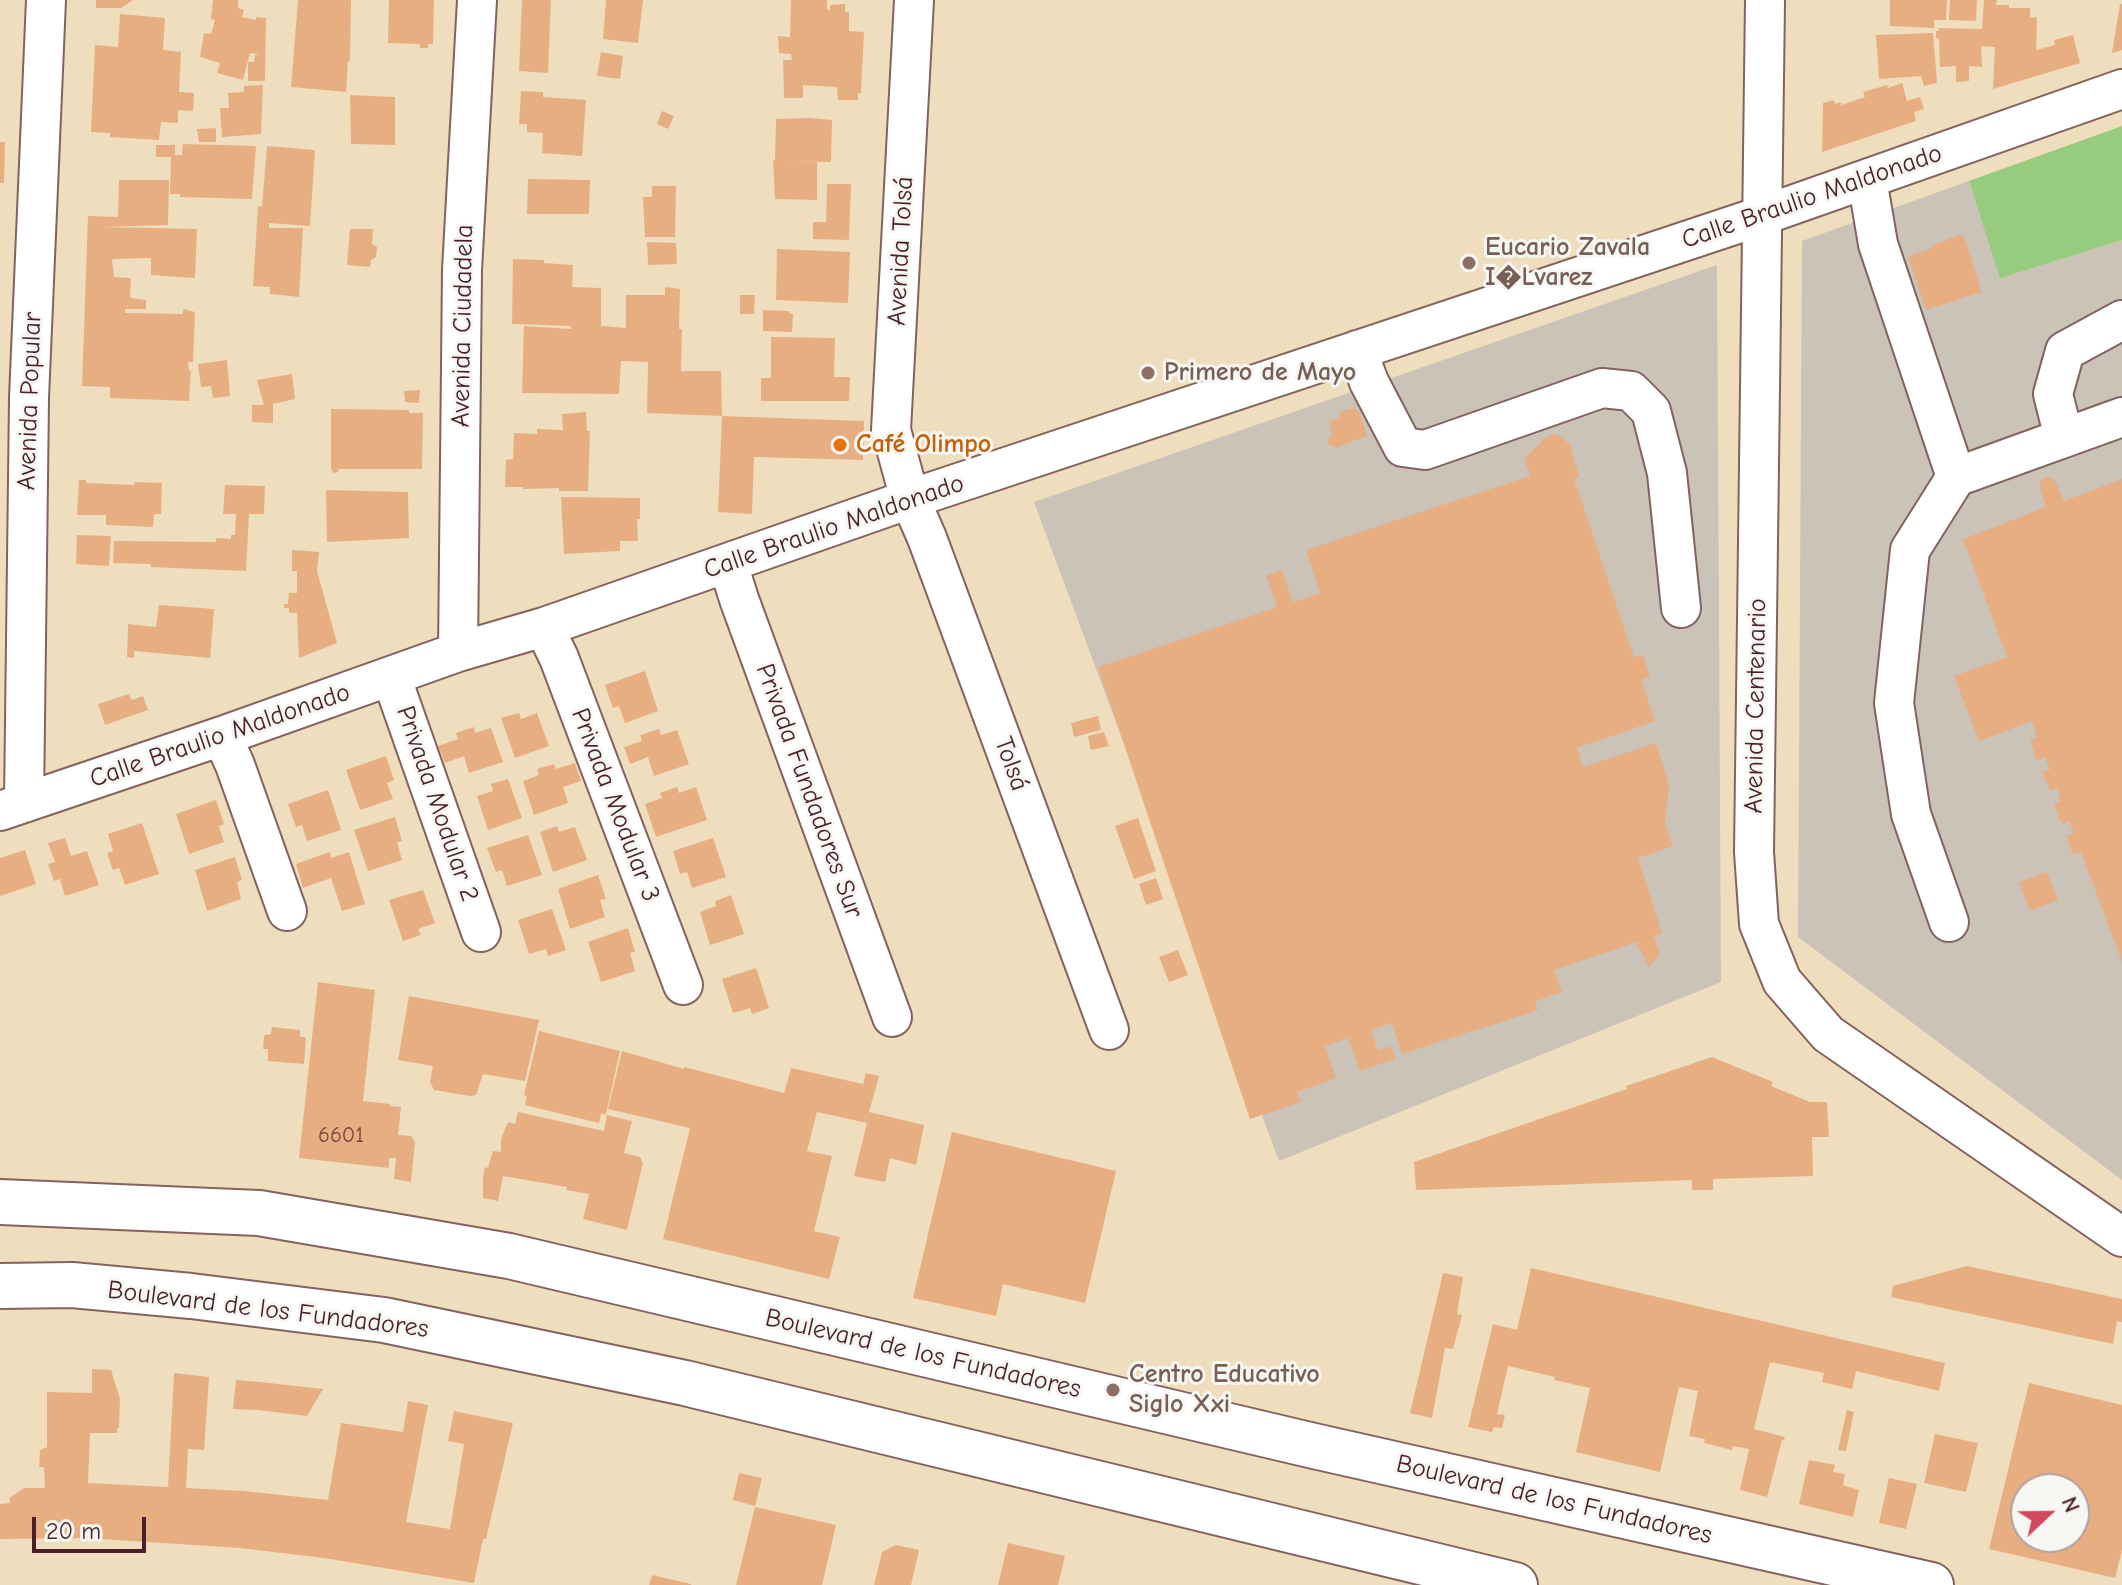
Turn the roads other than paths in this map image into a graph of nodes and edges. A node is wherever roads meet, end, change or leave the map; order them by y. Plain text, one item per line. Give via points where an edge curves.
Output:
1 (46, 0) edge
2 (477, 0) edge
3 (914, 0) edge
4 (1765, 0) edge
5 (2122, 89) edge
6 (1867, 179) junction
7 (1761, 216) junction
8 (2122, 320) edge
9 (1357, 350) junction
10 (2122, 417) edge
11 (2064, 438) junction
12 (1956, 477) junction
13 (910, 499) junction
14 (728, 564) junction
15 (1681, 608) dead end
16 (544, 627) junction
17 (458, 652) junction
18 (391, 676) junction
19 (222, 736) junction
20 (12, 807) edge
21 (287, 911) dead end
22 (1949, 922) dead end
23 (481, 932) dead end
24 (683, 985) dead end
25 (892, 1017) dead end
26 (1109, 1030) dead end
27 (0, 1202) edge
28 (2122, 1237) edge
29 (2, 1293) edge
30 (1515, 1585) edge
31 (1931, 1585) edge

1 - 20 street, Avenida Popular
2 - 17 street, Avenida Ciudadela via 462,270
3 - 13 street, Avenida Tolsá via 891,430
4 - 7 street, Avenida Centenario
5 - 6 street, Calle Braulio Maldonado
6 - 7 street, Calle Braulio Maldonado
6 - 12 street via 1878,244
7 - 9 street, Calle Braulio Maldonado
7 - 28 street, Avenida Centenario via 1754,852 1759,924 1782,981 1828,1034
8 - 11 street via 2065,351 2053,394
9 - 13 street, Calle Braulio Maldonado
9 - 15 street via 1403,447 1425,450 1602,388 1631,391 1651,411 1667,473
10 - 11 street
11 - 12 street
12 - 22 street via 1910,550 1894,703 1911,814
13 - 14 street, Calle Braulio Maldonado
13 - 26 street, Tolsá
14 - 16 street, Calle Braulio Maldonado
14 - 25 street, Privada Fundadores Sur
16 - 17 street, Calle Braulio Maldonado
16 - 24 street, Privada Modular 3
17 - 18 street, Calle Braulio Maldonado
18 - 19 street, Calle Braulio Maldonado
18 - 23 street, Privada Modular 2
19 - 20 street, Calle Braulio Maldonado
19 - 21 street
27 - 31 main road, Boulevard de los Fundadores via 259,1213 509,1256 1329,1450
29 - 30 main road, Boulevard de los Fundadores via 72,1285 384,1320 685,1383

